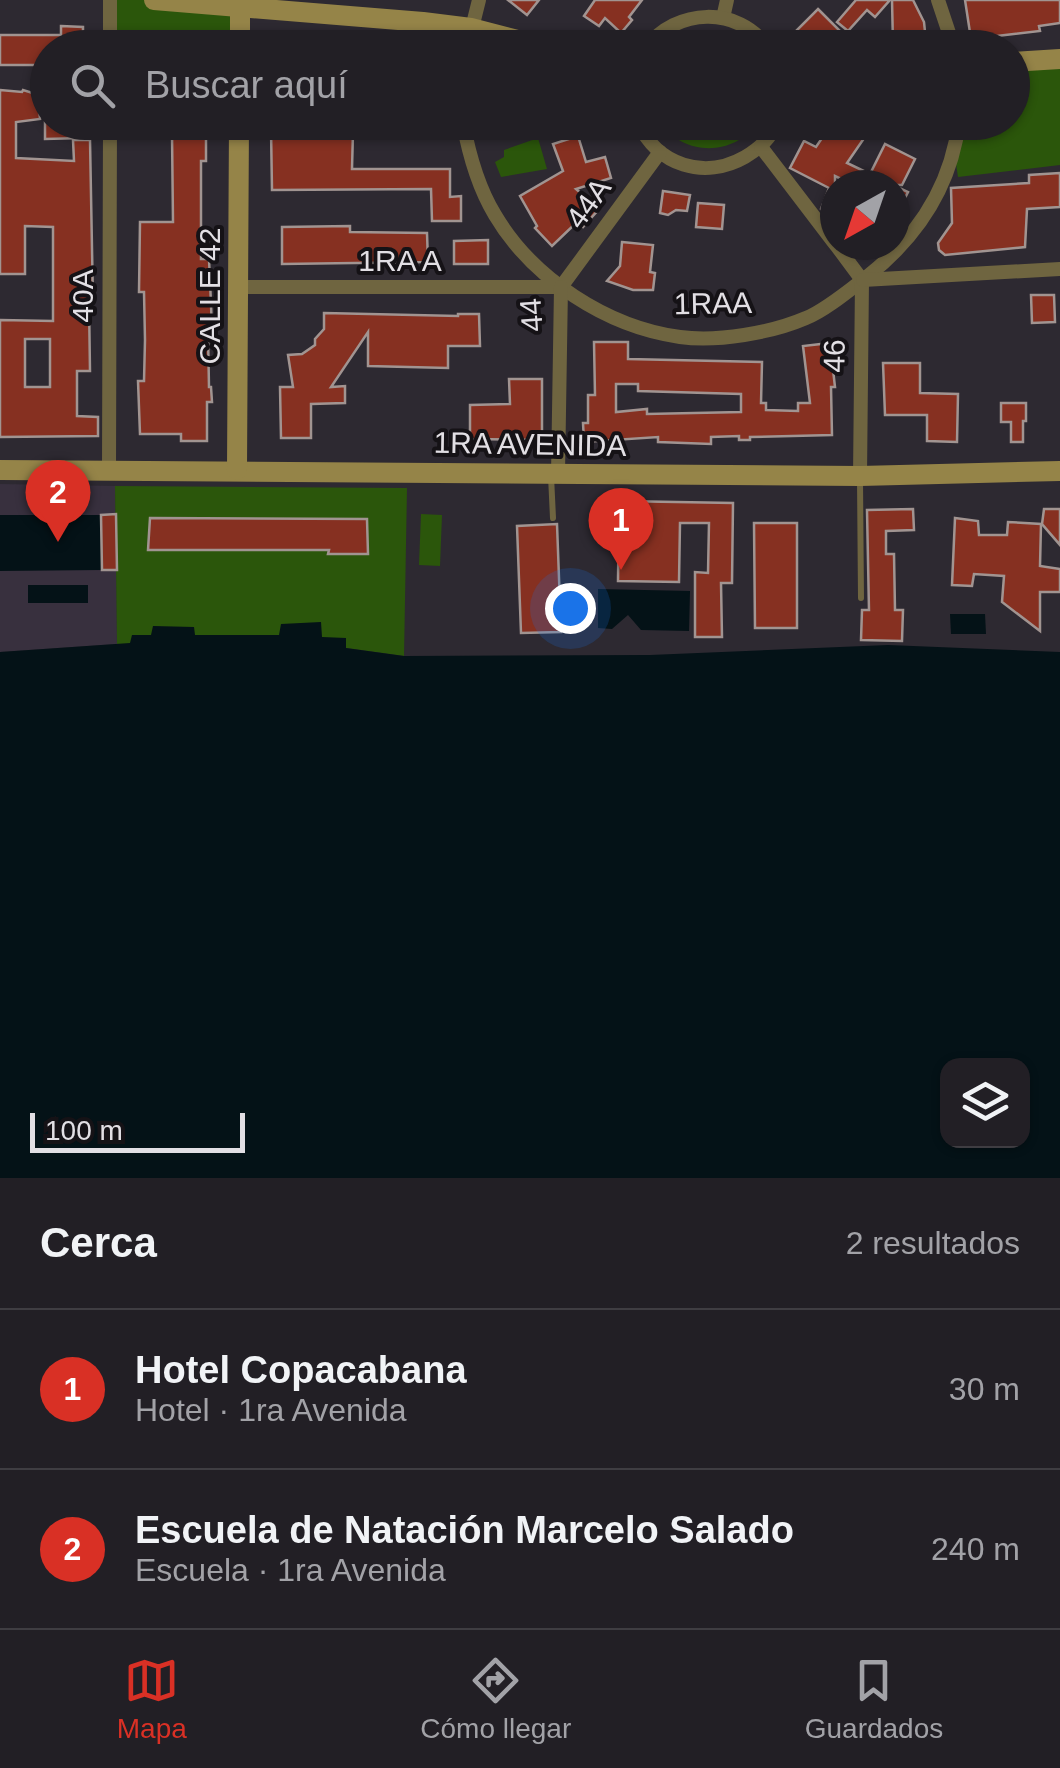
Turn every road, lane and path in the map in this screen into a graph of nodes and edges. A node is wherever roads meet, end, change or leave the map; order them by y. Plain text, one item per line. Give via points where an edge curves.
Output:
1 (110, 0) edge
2 (154, 0) edge
3 (479, 0) edge
4 (726, 0) edge
5 (938, 0) edge
6 (240, 4) edge
7 (723, 18) junction
8 (110, 30) edge
9 (240, 30) edge
10 (415, 30) edge
11 (471, 30) edge
12 (664, 30) edge
13 (749, 30) edge
14 (948, 30) edge
15 (1060, 59) edge
16 (1030, 61) edge
17 (110, 140) edge
18 (239, 140) edge
19 (467, 140) edge
20 (649, 140) edge
21 (765, 140) edge
22 (956, 140) edge
23 (761, 147) junction
24 (660, 152) junction
25 (820, 225) edge
26 (847, 260) edge
27 (1060, 269) edge
28 (862, 280) junction
29 (239, 287) junction
30 (561, 287) junction
31 (0, 470) edge
32 (109, 470) junction
33 (237, 470) junction
34 (1060, 471) edge
35 (555, 474) junction
36 (860, 476) junction
37 (554, 518) dead end
38 (861, 598) dead end

1 - 8 street
2 - 6 street
3 - 11 street
4 - 7 street
5 - 14 street
6 - 9 street
6 - 10 street
7 - 12 street via 688,18
7 - 13 street
15 - 16 street
17 - 32 street, 40A
18 - 29 street, CALLE 42
19 - 30 street, 44 via 495,216 524,255
20 - 24 street
21 - 23 street
22 - 28 street, 1RAA via 941,190 920,224
23 - 24 street via 708,169
23 - 25 street
24 - 30 street, 44A
26 - 28 street
27 - 28 street
28 - 30 street, 1RAA via 808,317 746,336 681,337 633,325
28 - 36 street, 46
29 - 30 street, 1RA A
29 - 33 street, CALLE 42
30 - 35 street, 44
31 - 32 street, 1RA AVENIDA
32 - 33 street, 1RA AVENIDA
33 - 35 street, 1RA AVENIDA
34 - 36 street, 1RA AVENIDA
35 - 36 street, 1RA AVENIDA
35 - 37 lane
36 - 38 lane

